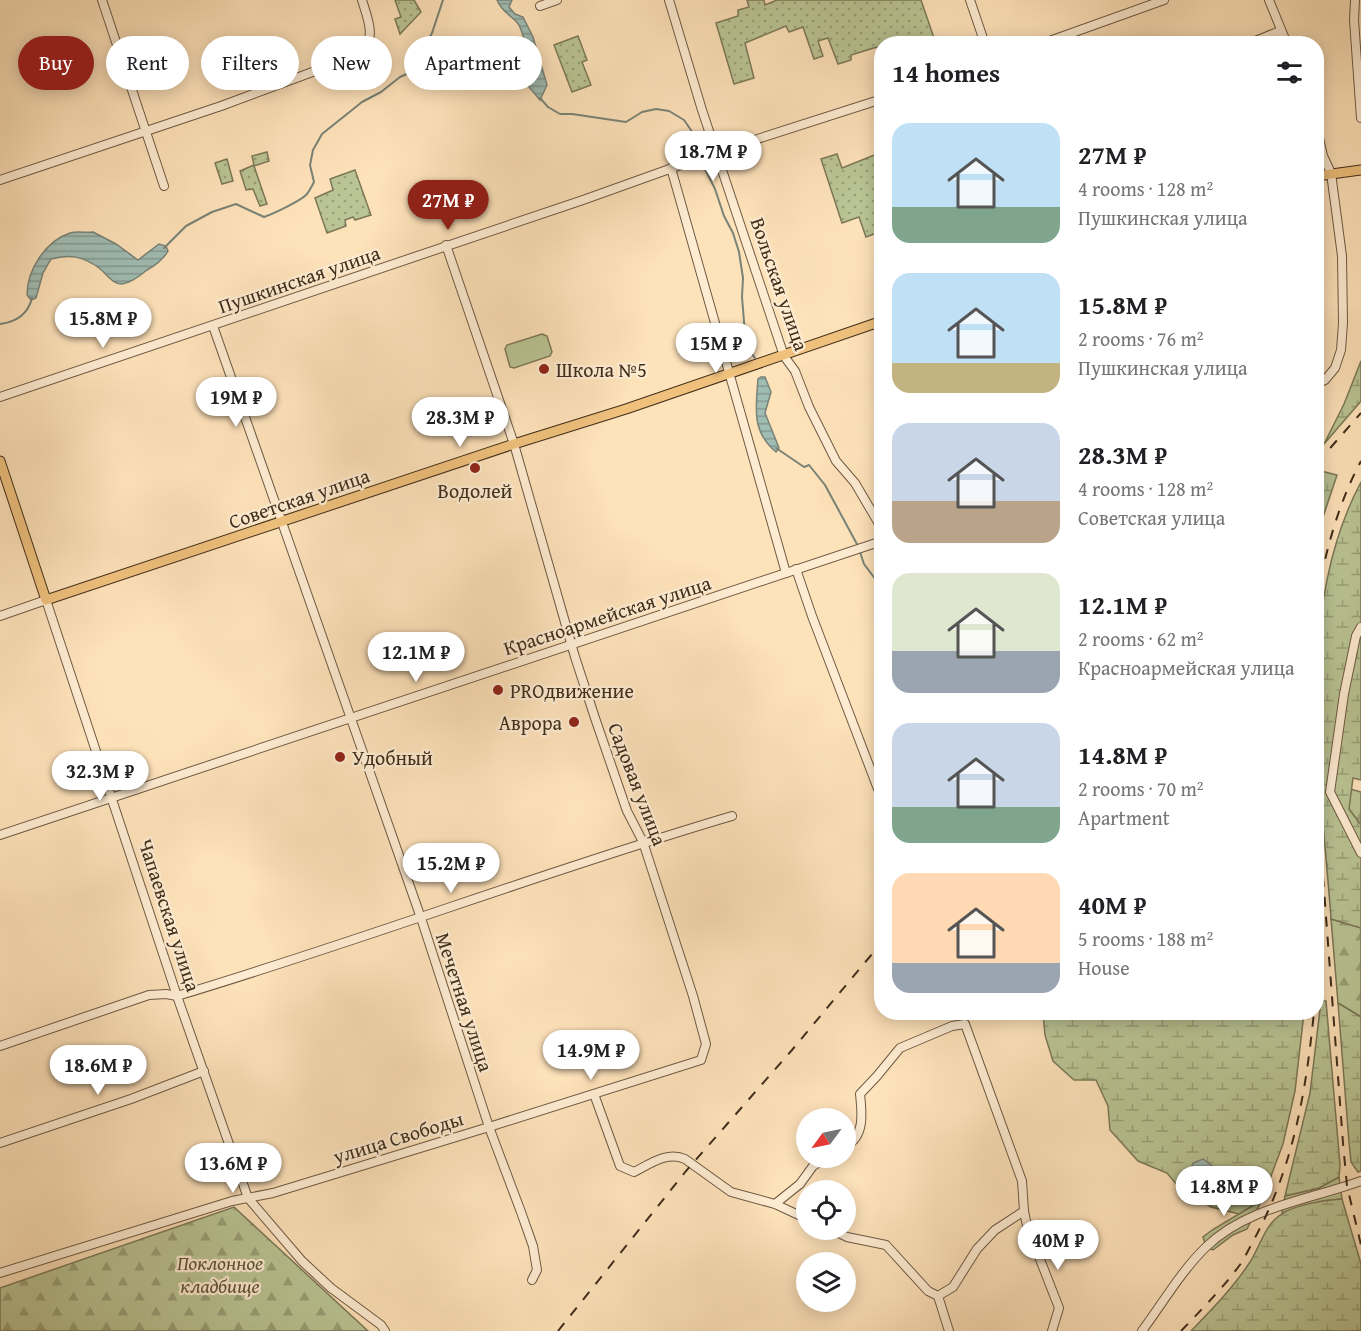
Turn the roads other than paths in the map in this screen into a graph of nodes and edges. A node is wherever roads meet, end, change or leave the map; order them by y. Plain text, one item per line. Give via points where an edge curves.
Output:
1 (102, 0) edge
2 (362, 0) edge
3 (557, 0) edge
4 (669, 0) edge
5 (970, 0) edge
6 (1164, 0) edge
7 (1269, 0) edge
8 (1355, 0) edge
9 (540, 6) dead end
10 (1280, 31) junction
11 (981, 36) edge
12 (1063, 36) edge
13 (1268, 36) edge
14 (1283, 36) edge
15 (874, 102) edge
16 (1361, 118) edge
17 (146, 131) junction
18 (717, 152) junction
19 (1324, 158) edge
20 (671, 168) junction
21 (1361, 170) edge
22 (1331, 173) junction
23 (1324, 174) edge
24 (0, 180) edge
25 (164, 186) dead end
26 (446, 245) junction
27 (874, 324) edge
28 (213, 326) junction
29 (784, 356) junction
30 (729, 373) junction
31 (1324, 380) edge
32 (0, 397) edge
33 (514, 444) junction
34 (0, 461) edge
35 (874, 515) edge
36 (283, 522) junction
37 (874, 544) edge
38 (796, 569) junction
39 (786, 573) junction
40 (46, 600) junction
41 (0, 616) edge
42 (1361, 627) edge
43 (572, 644) junction
44 (352, 718) junction
45 (874, 778) edge
46 (112, 798) junction
47 (732, 816) dead end
48 (0, 835) edge
49 (643, 842) junction
50 (1361, 853) edge
51 (421, 918) junction
52 (177, 996) junction
53 (0, 1046) edge
54 (701, 1060) joint
55 (204, 1071) junction
56 (594, 1094) junction
57 (489, 1127) junction
58 (856, 1138) edge
59 (0, 1143) edge
60 (812, 1168) edge
61 (1361, 1181) edge
62 (248, 1198) junction
63 (775, 1204) junction
64 (1024, 1211) junction
65 (796, 1214) edge
66 (856, 1239) edge
67 (0, 1273) edge
68 (532, 1281) dead end
69 (938, 1296) junction
70 (385, 1331) edge
71 (949, 1331) edge
72 (1052, 1331) edge
73 (1142, 1331) edge

1 - 17 street
2 - 17 street via 370,38 358,55
3 - 9 street
4 - 18 street, Вольская улица
5 - 11 street
6 - 12 street
7 - 10 street
8 - 16 street
10 - 13 street
10 - 14 street
15 - 18 street, Пушкинская улица
17 - 24 street
17 - 25 street
18 - 20 street, Пушкинская улица
18 - 29 street, Вольская улица
19 - 22 street
20 - 26 street, Пушкинская улица
20 - 30 street
21 - 22 main road
22 - 23 main road
22 - 31 street via 1343,289 1341,350 1335,368
26 - 28 street, Пушкинская улица
26 - 33 street, Садовая улица
27 - 29 main road, Советская улица
28 - 32 street, Пушкинская улица
28 - 36 street, Мечетная улица
29 - 30 main road, Советская улица
29 - 35 street, Вольская улица via 837,460
30 - 33 main road, Советская улица
30 - 39 street
33 - 36 main road, Советская улица
33 - 43 street, Садовая улица
34 - 40 main road, Чапаевская улица
36 - 40 main road, Советская улица
36 - 44 street, Мечетная улица
37 - 38 street, Красноармейская улица
38 - 39 street, Красноармейская улица
38 - 45 street
39 - 43 street, Красноармейская улица
40 - 41 street, Советская улица
40 - 46 street, Чапаевская улица
42 - 50 street via 1344,694 1330,792
43 - 44 street, Красноармейская улица
43 - 49 street, Садовая улица via 627,811
44 - 46 street, Красноармейская улица
44 - 51 street, Мечетная улица
46 - 48 street, Красноармейская улица
46 - 52 street, Чапаевская улица
47 - 49 street
49 - 51 street
49 - 54 street, Садовая улица via 706,1044
51 - 52 street
51 - 57 street, Мечетная улица
52 - 53 street via 149,995
52 - 55 street, Чапаевская улица
54 - 56 street, улица Свободы
55 - 59 street
55 - 62 street, Чапаевская улица
56 - 57 street, улица Свободы
56 - 63 street via 620,1166 634,1172 676,1155 731,1192
57 - 62 street, улица Свободы
57 - 68 street, Мечетная улица via 533,1246 537,1270
58 - 64 street via 860,1132 860,1094 900,1048 965,1024 1022,1181
60 - 63 street via 800,1185
61 - 73 street via 1269,1210 1233,1227 1206,1247
62 - 67 street, улица Свободы
62 - 70 street, Чапаевская улица via 302,1261
63 - 65 street
64 - 69 street via 995,1230 977,1249 953,1287
64 - 72 street via 1059,1308
66 - 69 street via 886,1245 928,1291
69 - 71 street

